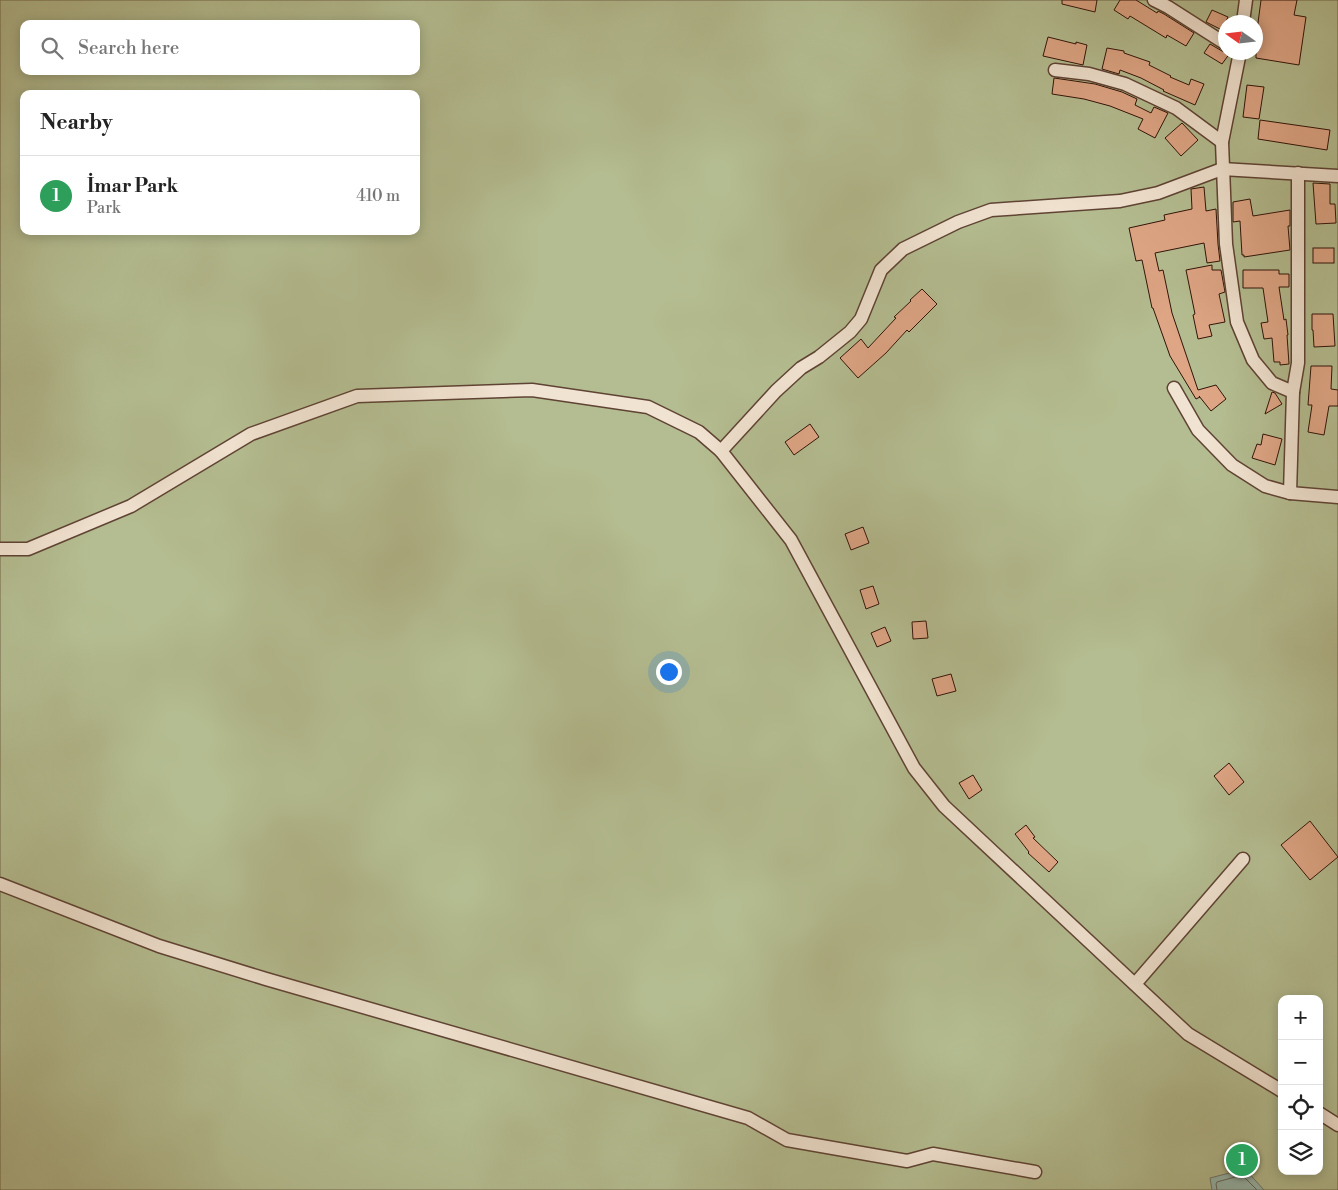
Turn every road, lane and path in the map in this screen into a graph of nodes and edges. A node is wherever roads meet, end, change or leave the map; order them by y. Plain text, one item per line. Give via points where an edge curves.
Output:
1 (1154, 0) edge
2 (1246, 0) edge
3 (1168, 3) edge
4 (1244, 15) edge
5 (1218, 38) edge
6 (1238, 60) edge
7 (1055, 70) dead end
8 (1222, 142) junction
9 (1222, 170) junction
10 (1298, 173) junction
11 (1338, 176) edge
12 (1174, 388) dead end
13 (1293, 392) junction
14 (721, 451) junction
15 (1290, 493) junction
16 (1338, 497) edge
17 (0, 549) edge
18 (1243, 860) dead end
19 (0, 884) edge
20 (1135, 984) junction
21 (1278, 1089) edge
22 (1323, 1116) edge
23 (1338, 1125) edge
24 (1035, 1172) dead end

1 - 3 street
2 - 4 street
3 - 5 street
6 - 8 street
7 - 8 street via 1090,74 1125,84 1176,108
8 - 9 street
9 - 10 street
9 - 13 street via 1226,244 1237,322 1253,360 1272,383
9 - 14 street via 1158,194 1120,201 991,210 958,222 904,249 881,270 861,319 850,332 776,391
10 - 11 street
10 - 13 street via 1298,363
12 - 15 street via 1198,430 1232,465 1266,486
13 - 15 street
14 - 17 street via 699,432 648,407 532,390 356,396 251,434 131,506 28,549
14 - 20 street via 791,540 914,768 944,806
15 - 16 street
18 - 20 street
19 - 24 street via 159,946 748,1118 788,1140 907,1161 933,1154
20 - 21 street via 1188,1034
22 - 23 street

